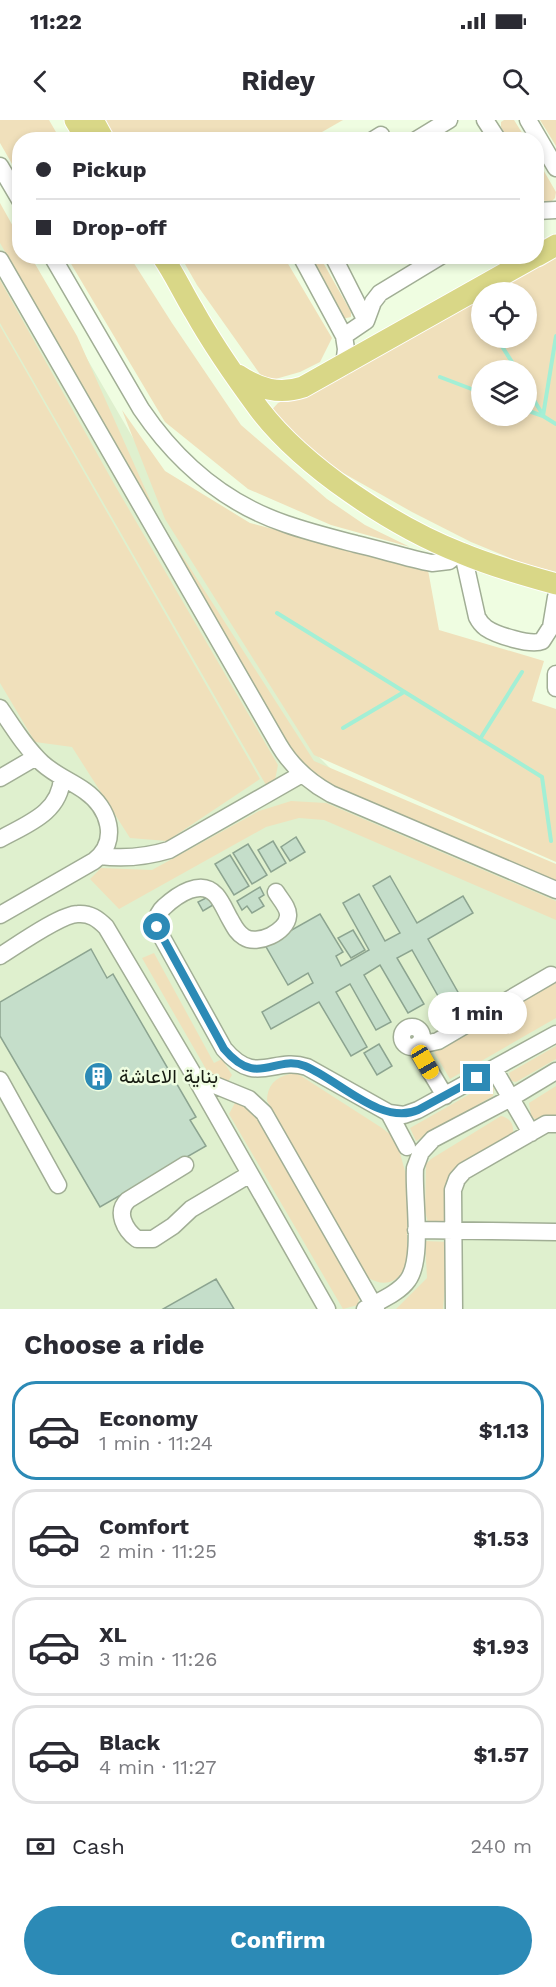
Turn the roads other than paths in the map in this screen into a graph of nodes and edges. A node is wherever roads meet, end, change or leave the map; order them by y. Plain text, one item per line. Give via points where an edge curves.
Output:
1 (442, 122) edge
2 (428, 132) edge
3 (544, 147) edge
4 (0, 166) edge
5 (556, 168) edge
6 (12, 186) edge
7 (0, 260) edge
8 (57, 264) edge
9 (167, 264) edge
10 (305, 264) edge
11 (337, 264) edge
12 (428, 264) edge
13 (522, 264) edge
14 (366, 321) junction
15 (344, 336) junction
16 (227, 363) junction
17 (344, 366) junction
18 (461, 553) junction
19 (556, 584) edge
20 (556, 597) edge
21 (556, 674) edge
22 (556, 688) edge
23 (1, 712) edge
24 (36, 757) junction
25 (302, 774) junction
26 (0, 778) edge
27 (62, 778) junction
28 (0, 839) edge
29 (100, 856) junction
30 (556, 890) edge
31 (276, 892) dead end
32 (0, 915) edge
33 (0, 956) edge
34 (551, 975) dead end
35 (556, 1034) edge
36 (494, 1069) junction
37 (556, 1071) edge
38 (195, 1077) junction
39 (0, 1080) edge
40 (445, 1096) junction
41 (511, 1098) junction
42 (389, 1113) junction
43 (556, 1124) edge
44 (531, 1133) junction
45 (406, 1147) dead end
46 (185, 1165) dead end
47 (250, 1174) junction
48 (58, 1185) dead end
49 (416, 1230) junction
50 (454, 1231) junction
51 (556, 1232) edge
52 (372, 1308) edge
53 (327, 1309) edge
54 (454, 1309) edge

1 - 2 lane
3 - 5 lane
4 - 6 lane
7 - 25 lane via 279,746
8 - 18 lane via 151,424 174,452 214,487 260,514 321,535 432,563 449,561
9 - 16 main road
10 - 15 lane
11 - 14 lane
12 - 14 lane via 380,293
13 - 17 main road
14 - 15 lane
15 - 17 lane
16 - 17 main road via 255,385 279,392 303,387
16 - 18 main road via 261,411 308,458 380,511
18 - 19 main road
18 - 20 lane via 477,616 492,631 529,643 542,641 551,627
21 - 22 lane
23 - 24 lane
24 - 26 lane
24 - 27 lane
25 - 29 lane via 169,850 135,858
25 - 30 lane via 331,794
27 - 28 lane via 58,797 47,812
27 - 29 lane via 91,796 107,819 108,843
29 - 32 lane
31 - 42 lane via 288,912 288,920 262,940 242,937 217,897 199,887 188,890 160,911 159,932 231,1058 261,1070 290,1064 307,1067
33 - 38 lane via 71,915 94,917 106,927
34 - 40 lane via 438,1041 418,1044
35 - 36 lane
36 - 40 lane
36 - 41 lane
37 - 41 lane
38 - 47 lane
38 - 52 lane via 249,1099 264,1113
39 - 48 lane
40 - 42 lane via 411,1113
41 - 44 lane
41 - 49 lane via 441,1134 421,1152 415,1168
42 - 45 lane
43 - 44 lane via 546,1124
44 - 50 lane via 460,1175 453,1190
46 - 47 lane via 123,1205 123,1219 137,1239 153,1239 191,1209
47 - 53 lane
49 - 50 lane
49 - 52 lane via 416,1262 408,1280
50 - 51 lane
50 - 54 lane

